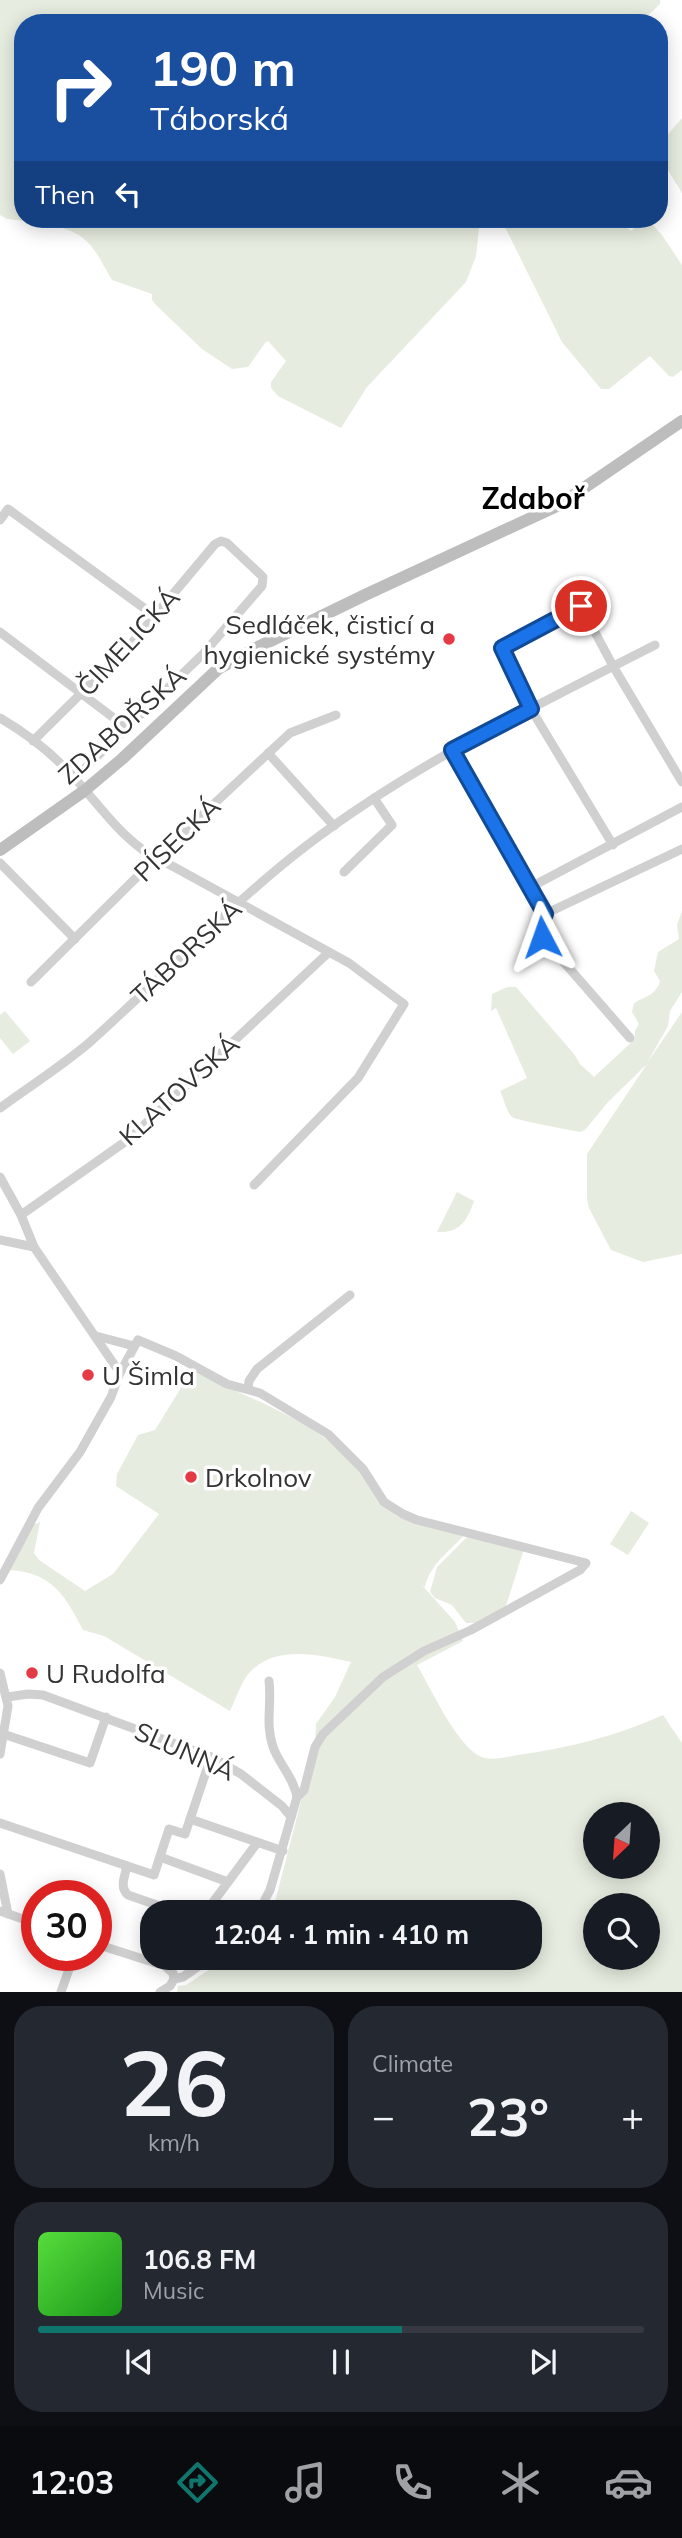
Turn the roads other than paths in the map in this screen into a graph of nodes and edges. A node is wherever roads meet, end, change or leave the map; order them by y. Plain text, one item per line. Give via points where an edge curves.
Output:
1 (682, 421) edge
2 (0, 520) edge
3 (221, 541) joint
4 (155, 616) junction
5 (0, 632) edge
6 (655, 645) dead end
7 (613, 666) junction
8 (81, 692) junction
9 (531, 709) junction
10 (336, 715) dead end
11 (0, 718) edge
12 (127, 729) junction
13 (33, 741) junction
14 (452, 750) junction
15 (268, 753) junction
16 (81, 772) dead end
17 (682, 782) edge
18 (84, 792) junction
19 (374, 798) junction
20 (682, 807) edge
21 (334, 826) junction
22 (613, 845) junction
23 (682, 849) edge
24 (0, 850) edge
25 (156, 858) junction
26 (0, 863) edge
27 (344, 872) dead end
28 (529, 888) junction
29 (240, 902) junction
30 (545, 914) junction
31 (75, 939) junction
32 (328, 953) junction
33 (31, 982) dead end
34 (630, 1038) dead end
35 (0, 1108) edge
36 (0, 1177) edge
37 (254, 1185) dead end
38 (22, 1214) junction
39 (0, 1240) edge
40 (34, 1247) junction
41 (349, 1295) dead end
42 (96, 1336) junction
43 (136, 1343) junction
44 (120, 1373) junction
45 (248, 1389) junction
46 (0, 1580) edge
47 (0, 1673) edge
48 (269, 1681) dead end
49 (7, 1697) junction
50 (106, 1717) junction
51 (3, 1734) junction
52 (0, 1754) edge
53 (211, 1757) junction
54 (297, 1797) junction
55 (291, 1817) junction
56 (190, 1819) junction
57 (0, 1823) edge
58 (257, 1843) junction
59 (283, 1851) junction
60 (160, 1857) junction
61 (127, 1866) junction
62 (0, 1874) edge
63 (228, 1881) junction
64 (142, 1900) edge
65 (214, 1900) edge
66 (265, 1900) edge
67 (4, 1913) edge
68 (21, 1919) edge
69 (112, 1948) edge
70 (140, 1955) edge
71 (171, 1970) edge
72 (193, 1970) edge
73 (68, 1971) edge
74 (174, 1979) junction
75 (61, 1992) edge
76 (160, 1992) edge

1 - 18 street, ZDABOŘSKÁ via 559,505 218,669
2 - 4 street via 8,509
3 - 4 street, ČIMELICKÁ
3 - 12 street, ZDABOŘSKÁ via 263,577 262,586 203,654
4 - 8 street, ČIMELICKÁ
5 - 8 street
6 - 7 street, TÁBORSKÁ
7 - 9 street, TÁBORSKÁ
7 - 9 street via 581,606 502,648
7 - 17 street
8 - 12 street
8 - 13 street, ČIMELICKÁ
9 - 14 street, TÁBORSKÁ
9 - 22 street
10 - 15 street, PÍSECKÁ via 290,733
11 - 13 street
12 - 16 street, ZDABOŘSKÁ
13 - 18 street via 66,769
14 - 19 street, TÁBORSKÁ
14 - 28 street
15 - 21 street
15 - 25 street, PÍSECKÁ
18 - 24 street, ZDABOŘSKÁ
18 - 25 street via 125,836
19 - 21 street, TÁBORSKÁ
19 - 27 street via 392,825
20 - 22 street
21 - 29 street, TÁBORSKÁ
22 - 28 street
23 - 30 street
25 - 29 street
25 - 31 street, PÍSECKÁ
26 - 31 street
28 - 30 street
29 - 32 street
29 - 35 street, TÁBORSKÁ via 88,1044
30 - 34 street via 539,927 542,937
31 - 33 street, PÍSECKÁ
32 - 37 street via 404,1004 358,1078
32 - 38 street, KLATOVSKÁ via 129,1139
36 - 38 street
38 - 40 street
39 - 40 street
40 - 42 street
41 - 45 street via 257,1369
42 - 43 street
42 - 44 street
43 - 44 street
43 - 45 street
44 - 46 street via 80,1452 38,1508
45 - 54 street via 328,1434 363,1469 391,1508 417,1520 586,1563 383,1677 323,1734 304,1790
47 - 49 street
48 - 54 street via 270,1735
49 - 50 street, SLUNNÁ via 43,1695
49 - 51 street
50 - 51 street, SLUNNÁ via 90,1763
50 - 53 street, SLUNNÁ
51 - 52 street
53 - 55 street, SLUNNÁ via 241,1774
53 - 56 street
54 - 55 street
55 - 59 street
56 - 58 street
56 - 60 street via 185,1834 169,1829
57 - 61 street
58 - 59 street
58 - 63 street
59 - 66 street
60 - 61 street via 154,1875
60 - 63 street
61 - 64 street via 124,1891
62 - 67 street
63 - 65 street
67 - 68 street
69 - 70 street
71 - 74 street
72 - 74 street
73 - 75 street
74 - 76 street

